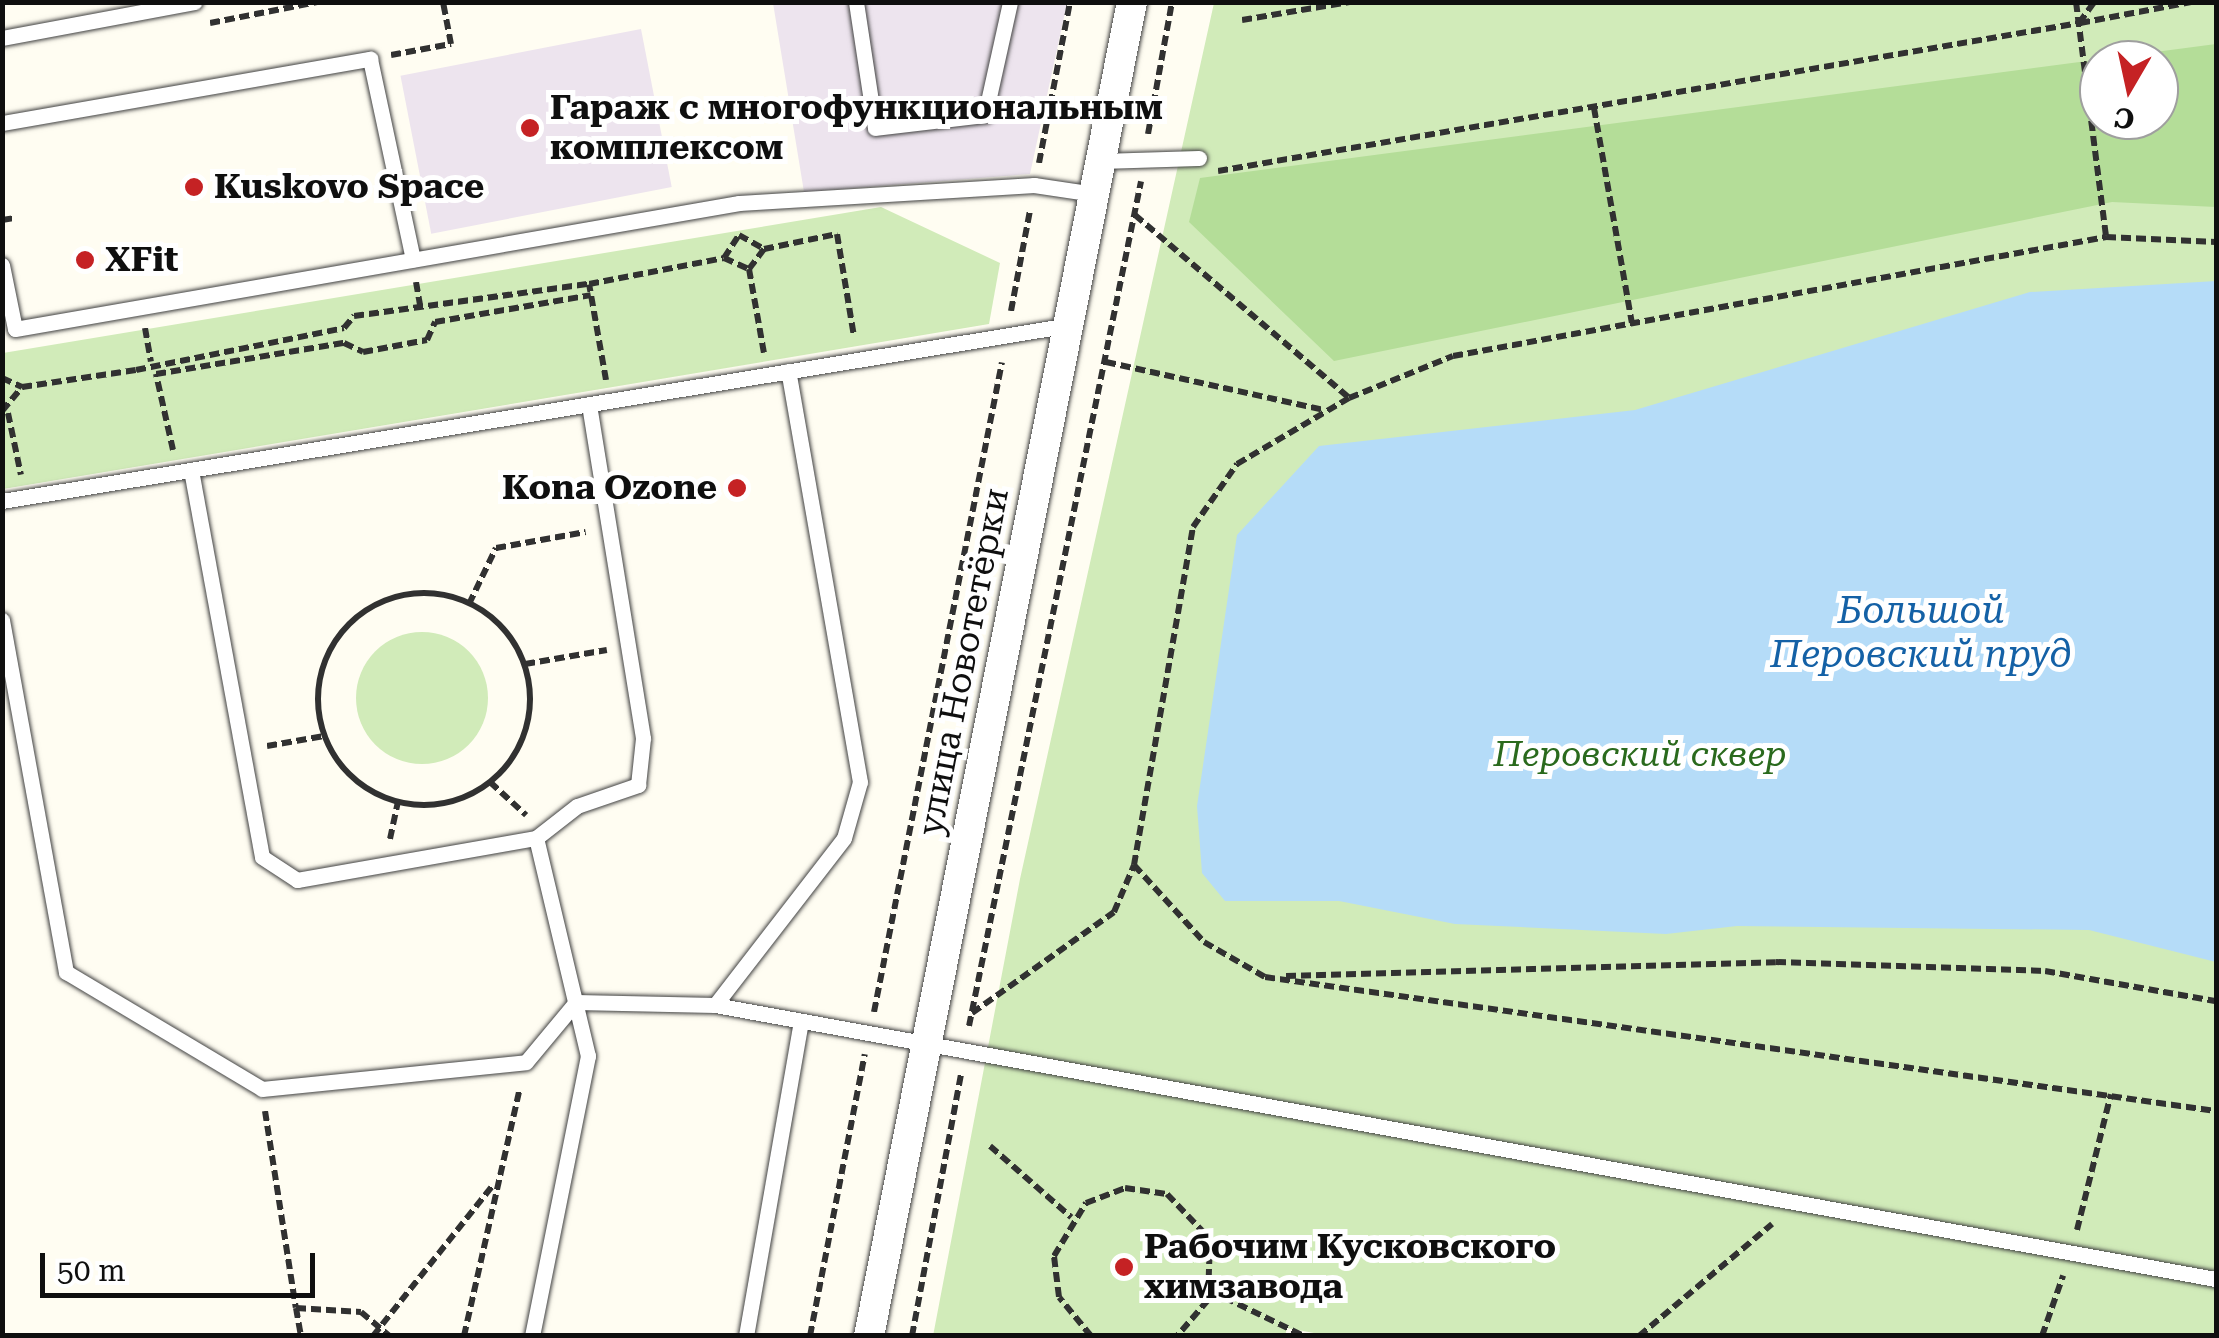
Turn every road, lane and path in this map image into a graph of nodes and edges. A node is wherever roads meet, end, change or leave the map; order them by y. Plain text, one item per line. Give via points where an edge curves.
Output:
1 (196, 2) edge
2 (443, 2) edge
3 (856, 2) edge
4 (1010, 2) edge
5 (1070, 2) edge
6 (1132, 2) edge
7 (1172, 2) edge
8 (1350, 2) edge
9 (2076, 2) edge
10 (2094, 2) edge
11 (2191, 2) edge
12 (1242, 20) dead end
13 (2079, 23) junction
14 (2, 38) edge
15 (370, 59) junction
16 (1594, 108) junction
17 (2, 122) edge
18 (1144, 160) junction
19 (1100, 162) junction
20 (1199, 166) joint
21 (1160, 181) dead end
22 (1141, 184) junction
23 (1034, 185) junction
24 (1094, 194) junction
25 (1135, 215) junction
26 (14, 218) dead end
27 (2, 220) edge
28 (2106, 237) junction
29 (2216, 242) edge
30 (764, 249) junction
31 (413, 258) junction
32 (724, 258) junction
33 (2, 265) edge
34 (749, 269) junction
35 (590, 284) junction
36 (591, 295) junction
37 (1632, 323) junction
38 (1070, 325) junction
39 (1006, 335) junction
40 (858, 360) junction
41 (1106, 362) junction
42 (136, 370) junction
43 (788, 371) junction
44 (156, 374) junction
45 (768, 374) junction
46 (2, 378) edge
47 (22, 387) junction
48 (1348, 398) junction
49 (610, 400) junction
50 (588, 404) junction
51 (1326, 411) junction
52 (5, 412) edge
53 (184, 471) junction
54 (25, 497) junction
55 (2, 501) edge
56 (609, 527) junction
57 (469, 604) junction
58 (2, 620) edge
59 (628, 647) junction
60 (525, 664) junction
61 (324, 736) junction
62 (242, 750) junction
63 (490, 782) junction
64 (398, 802) junction
65 (540, 835) junction
66 (1134, 865) junction
67 (384, 866) junction
68 (1265, 976) junction
69 (576, 1002) junction
70 (2216, 1002) edge
71 (715, 1004) junction
72 (972, 1013) junction
73 (802, 1022) junction
74 (869, 1033) junction
75 (930, 1044) junction
76 (965, 1050) junction
77 (526, 1062) junction
78 (262, 1089) junction
79 (2111, 1094) junction
80 (2216, 1111) edge
81 (990, 1146) dead end
82 (498, 1180) junction
83 (1803, 1198) junction
84 (1071, 1218) junction
85 (2072, 1250) junction
86 (2216, 1279) edge
87 (1211, 1291) junction
88 (296, 1308) junction
89 (382, 1326) junction
90 (301, 1336) edge
91 (373, 1336) edge
92 (390, 1336) edge
93 (464, 1336) edge
94 (532, 1336) edge
95 (746, 1336) edge
96 (810, 1336) edge
97 (869, 1336) edge
98 (912, 1336) edge
99 (1092, 1336) edge
100 (1178, 1336) edge
101 (1304, 1336) edge
102 (1639, 1336) edge
103 (2042, 1336) edge

1 - 14 lane
2 - 15 path via 451,44
3 - 4 lane via 875,128 984,115
5 - 23 path
6 - 19 street, улица Новотетёрки
7 - 18 path
8 - 12 path
9 - 13 path
10 - 13 path
11 - 13 path
13 - 16 path
13 - 28 path
15 - 17 lane
15 - 31 lane
16 - 20 path
16 - 37 path
18 - 19 lane
18 - 20 lane
18 - 22 path
19 - 24 street, улица Новотетёрки
21 - 22 path
22 - 25 path
23 - 24 lane
23 - 31 lane via 740,203
23 - 39 path
24 - 38 street, улица Новотетёрки
25 - 41 path
25 - 48 path
26 - 27 path
28 - 29 path
28 - 37 path
30 - 32 path via 739,236
30 - 34 path
30 - 40 path via 837,234
31 - 33 lane via 16,329
32 - 34 path
32 - 35 path
34 - 45 path
35 - 36 path
35 - 42 path via 354,316 344,328
36 - 44 path via 436,322 427,340 363,352 344,343
36 - 49 path
37 - 48 path via 1452,356
38 - 39 lane
38 - 75 street, улица Новотетёрки
39 - 40 lane
39 - 74 path
40 - 43 lane
41 - 51 path
41 - 72 path
42 - 44 path
42 - 47 path
43 - 45 lane
43 - 71 lane via 860,782 844,838
44 - 53 path
45 - 49 lane
46 - 47 path
47 - 52 path
48 - 51 path
49 - 50 lane
50 - 53 lane
50 - 56 lane
51 - 66 path via 1237,464 1192,527
52 - 54 path
53 - 54 lane
53 - 62 lane
54 - 55 lane
56 - 57 path via 496,548
56 - 59 lane
57 - 60 path via 508,632
57 - 61 path via 415,592 352,620 318,681
58 - 78 lane via 66,972
59 - 60 path
59 - 65 lane via 643,738 638,785 576,806
60 - 63 path via 526,732
61 - 62 path
61 - 64 path via 352,779
62 - 67 lane via 262,857 298,880
63 - 64 path via 452,802
63 - 65 path
64 - 67 path
65 - 67 lane
65 - 69 lane
66 - 68 path via 1204,942
66 - 72 path via 1114,912
68 - 70 path via 1776,962 2045,971
68 - 79 path
69 - 71 lane
69 - 77 lane
69 - 94 lane via 588,1056
71 - 73 lane
72 - 76 path
73 - 74 lane
73 - 95 lane
74 - 75 lane
74 - 96 path
75 - 76 lane
75 - 97 street, улица Новотетёрки
76 - 83 lane
76 - 98 path
77 - 78 lane
77 - 82 path
78 - 88 path
79 - 80 path
79 - 85 path
81 - 84 path
82 - 89 path
82 - 93 path
83 - 85 lane
83 - 102 path
84 - 87 path via 1105,1192 1167,1194 1210,1239
84 - 99 path via 1054,1277 1069,1316
85 - 86 lane
85 - 103 path
87 - 100 path
87 - 101 path
88 - 89 path via 337,1306
88 - 90 path
89 - 91 path
89 - 92 path

